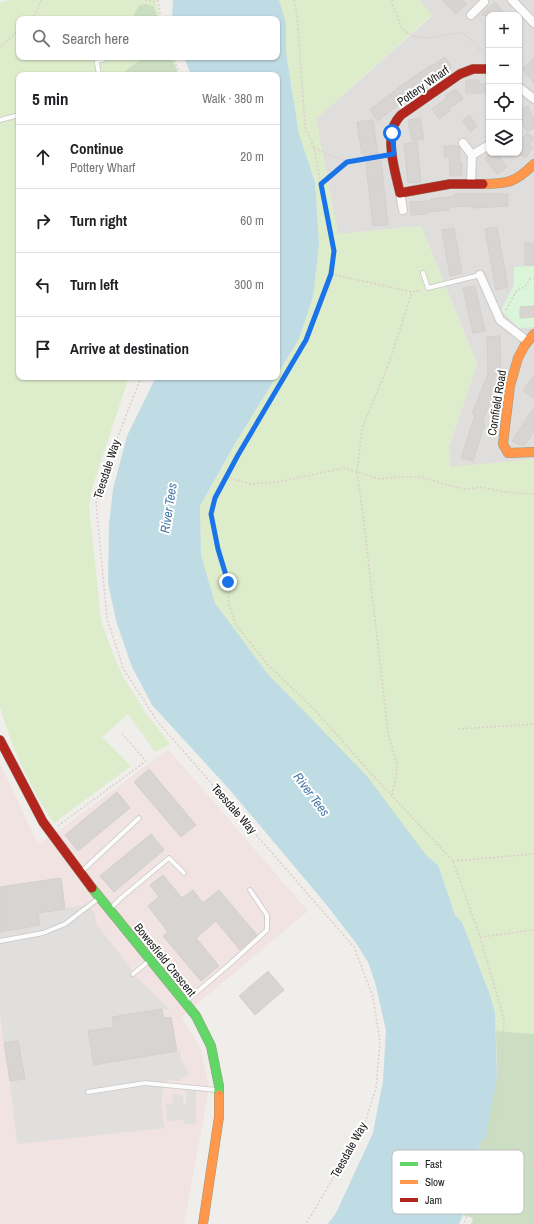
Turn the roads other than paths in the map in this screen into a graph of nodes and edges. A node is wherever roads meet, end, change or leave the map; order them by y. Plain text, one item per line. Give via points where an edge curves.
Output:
1 (512, 0) edge
2 (484, 1) edge
3 (471, 15) dead end
4 (534, 23) edge
5 (96, 60) edge
6 (486, 69) edge
7 (98, 72) edge
8 (522, 89) edge
9 (534, 99) edge
10 (16, 116) edge
11 (0, 120) edge
12 (463, 142) dead end
13 (486, 147) edge
14 (472, 156) junction
15 (534, 164) edge
16 (471, 183) junction
17 (400, 193) junction
18 (403, 210) dead end
19 (423, 273) dead end
20 (480, 275) joint
21 (534, 334) edge
22 (527, 341) junction
23 (534, 452) edge
24 (0, 740) edge
25 (139, 818) dead end
26 (184, 873) dead end
27 (80, 874) junction
28 (250, 890) dead end
29 (100, 898) junction
30 (109, 910) junction
31 (0, 941) edge
32 (150, 960) junction
33 (133, 974) dead end
34 (185, 1002) junction
35 (219, 1091) junction
36 (88, 1092) dead end
37 (203, 1224) edge

1 - 4 street
2 - 3 street
5 - 7 lane
6 - 17 street, Pottery Wharf via 473,69 460,74 401,115 392,128 391,138
8 - 9 street
10 - 11 lane
12 - 14 street
13 - 14 street
14 - 16 street
15 - 16 street via 522,176 509,182
16 - 17 street
17 - 18 street
19 - 20 lane via 428,288
20 - 22 street via 500,320
21 - 22 street, Cornfield Road
22 - 23 street, Cornfield Road via 511,379 503,444 508,454
24 - 27 street, Bowesfield Crescent via 43,822
25 - 27 lane
26 - 30 lane via 169,858
27 - 29 street, Bowesfield Crescent
28 - 34 lane via 267,915 267,930
29 - 30 street, Bowesfield Crescent
29 - 31 lane via 65,924 43,933
30 - 32 street, Bowesfield Crescent
32 - 33 lane
32 - 34 street, Bowesfield Crescent
34 - 35 street, Bowesfield Crescent via 196,1016 211,1046
35 - 36 lane via 145,1083
35 - 37 street, Bowesfield Crescent via 219,1117

